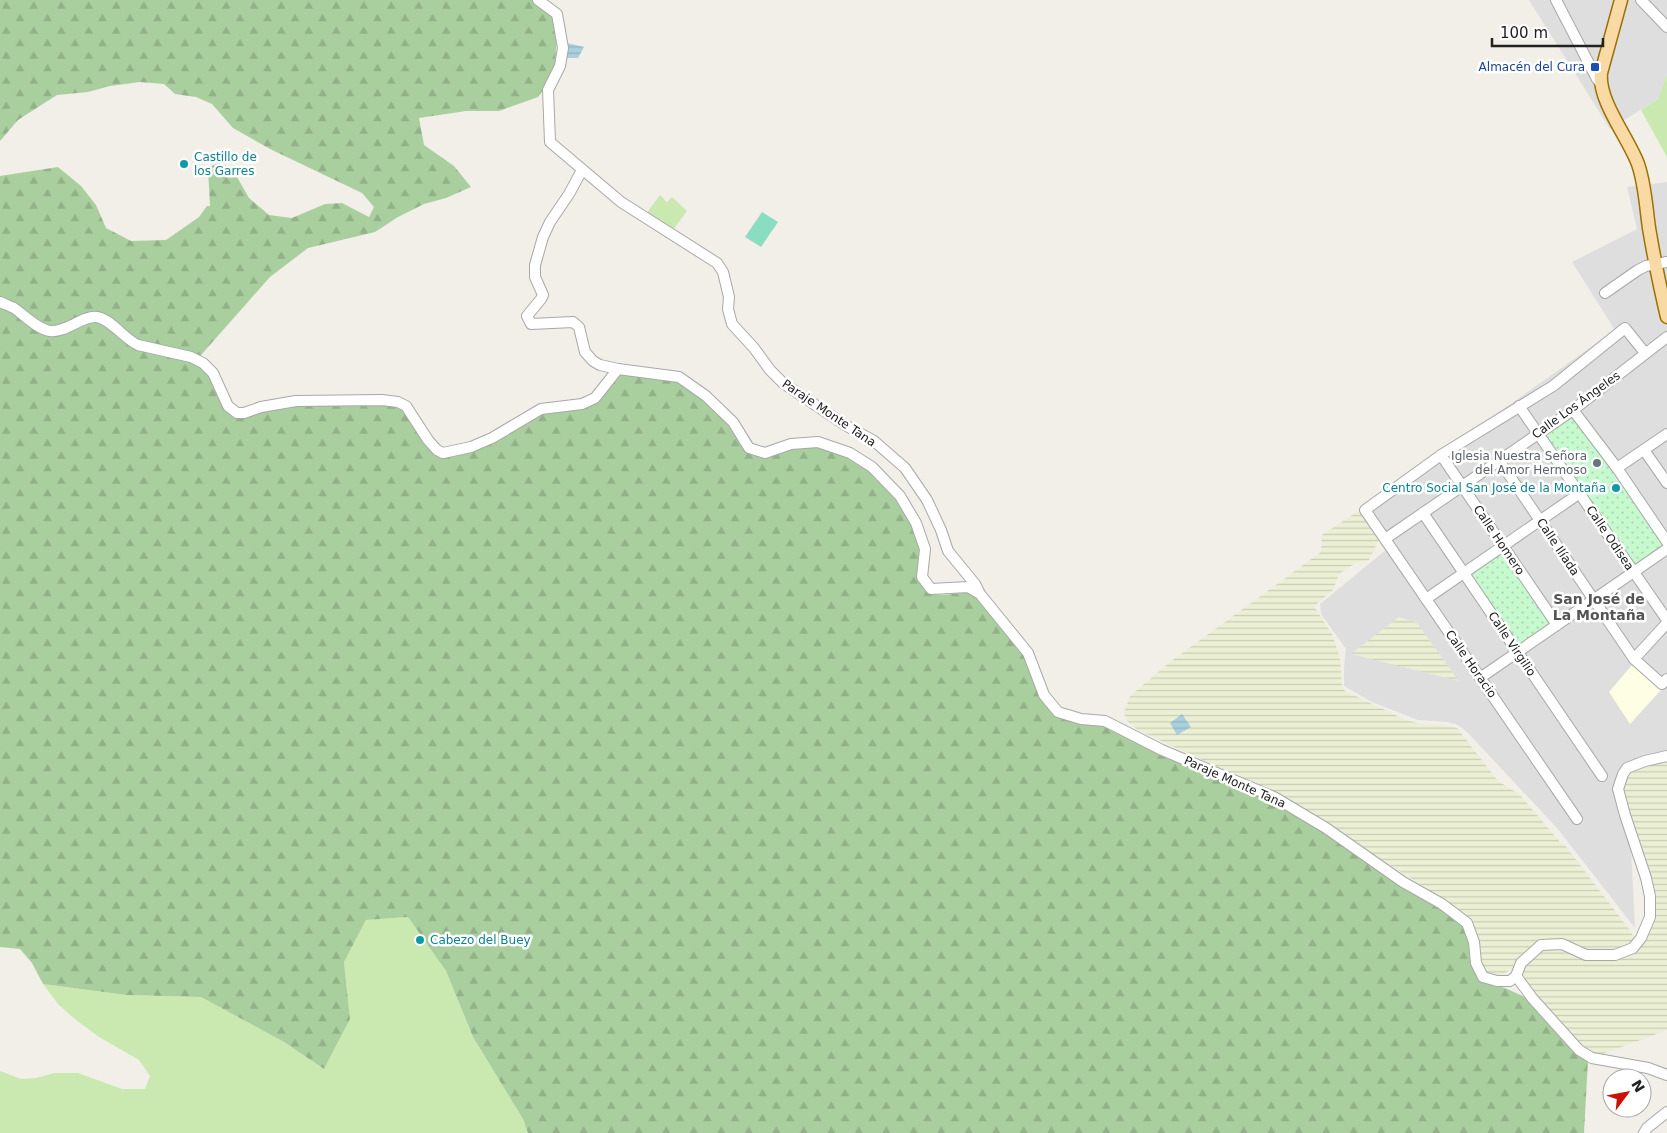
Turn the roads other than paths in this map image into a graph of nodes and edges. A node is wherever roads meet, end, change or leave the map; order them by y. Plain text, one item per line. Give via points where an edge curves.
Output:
1 (538, 0) edge
2 (1556, 0) edge
3 (1621, 0) edge
4 (1641, 0) edge
5 (1667, 27) edge
6 (1601, 84) junction
7 (582, 170) junction
8 (1661, 263) edge
9 (1605, 293) dead end
10 (0, 302) edge
11 (1667, 317) edge
12 (1667, 337) edge
13 (1645, 353) junction
14 (618, 369) junction
15 (1519, 406) junction
16 (1573, 410) junction
17 (1538, 434) junction
18 (1667, 434) edge
19 (1644, 450) junction
20 (1442, 455) junction
21 (1499, 460) junction
22 (1617, 468) junction
23 (1667, 483) edge
24 (1462, 486) junction
25 (1580, 493) junction
26 (1423, 513) junction
27 (1540, 521) junction
28 (1385, 539) junction
29 (1667, 542) edge
30 (1503, 546) junction
31 (1667, 548) edge
32 (1633, 572) junction
33 (1464, 573) junction
34 (980, 594) junction
35 (1426, 599) junction
36 (1594, 599) junction
37 (1667, 622) edge
38 (1557, 625) junction
39 (1518, 652) junction
40 (1634, 659) junction
41 (1480, 678) junction
42 (1667, 680) edge
43 (1667, 756) edge
44 (1602, 776) dead end
45 (1577, 819) dead end
46 (1516, 976) junction
47 (1667, 1076) edge
48 (1667, 1112) edge
49 (1644, 1133) edge

1 - 7 street, Paraje Monte Tana via 557,14 563,48 560,66 548,90 550,142
2 - 6 street
3 - 6 main road
4 - 5 street
6 - 8 main road via 1639,169
7 - 14 street, Paraje Monte Tana via 543,237 535,277 543,295 527,316 531,324 573,322 579,327 589,358 600,365
7 - 34 street, Paraje Monte Tana via 621,202 717,263 727,289 732,324 783,384 874,441 905,468 927,500 948,551
8 - 9 street via 1638,270
8 - 11 main road
10 - 14 street via 50,331 96,316 138,345 203,363 213,373 228,406 237,413 296,401 398,402 406,406 428,440 443,453 492,438 541,409 582,404 595,398
12 - 13 street, Calle Los Ángeles
13 - 15 street via 1625,328 1553,386
13 - 16 street, Calle Los Ángeles
14 - 34 street, Paraje Monte Tana via 679,377 706,396 733,422 750,448 765,454 791,444 818,442 850,453 872,467 900,496 916,523 925,549 922,577 931,589 968,587
15 - 17 street, Calle Odisea
15 - 20 street
16 - 17 street, Calle Los Ángeles
16 - 22 street
17 - 21 street, Calle Los Ángeles
17 - 25 street, Calle Odisea
18 - 19 street
19 - 22 street
19 - 23 street
20 - 24 street, Calle Homero
20 - 28 street, Calle Horacio via 1365,510
21 - 24 street, Calle Los Ángeles
21 - 27 street, Calle Ilíada
22 - 29 street
24 - 26 street, Calle Los Ángeles
24 - 30 street, Calle Homero
25 - 27 street
25 - 32 street, Calle Odisea
26 - 28 street, Calle Los Ángeles
26 - 33 street, Calle Virgilio
27 - 30 street
27 - 36 street, Calle Ilíada
28 - 35 street, Calle Horacio
30 - 33 street
30 - 38 street, Calle Homero
31 - 32 street
32 - 36 street
32 - 37 street, Calle Odisea
33 - 35 street
33 - 39 street, Calle Virgilio
34 - 46 street, Paraje Monte Tana via 1028,653 1044,695 1058,712 1104,721 1162,750 1274,797 1467,923 1474,942 1476,963 1483,978 1510,981
35 - 41 street, Calle Horacio
36 - 38 street
36 - 40 street, Calle Ilíada
37 - 40 street
38 - 39 street
39 - 41 street
39 - 44 street, Calle Virgilio
40 - 42 street, Calle Ilíada via 1662,684
41 - 45 street, Calle Horacio
43 - 46 street via 1627,768 1618,789 1650,896 1650,917 1641,938 1633,948 1615,955 1586,955 1562,944 1541,945 1521,963
46 - 47 street via 1579,1050 1592,1058 1648,1068
48 - 49 street

